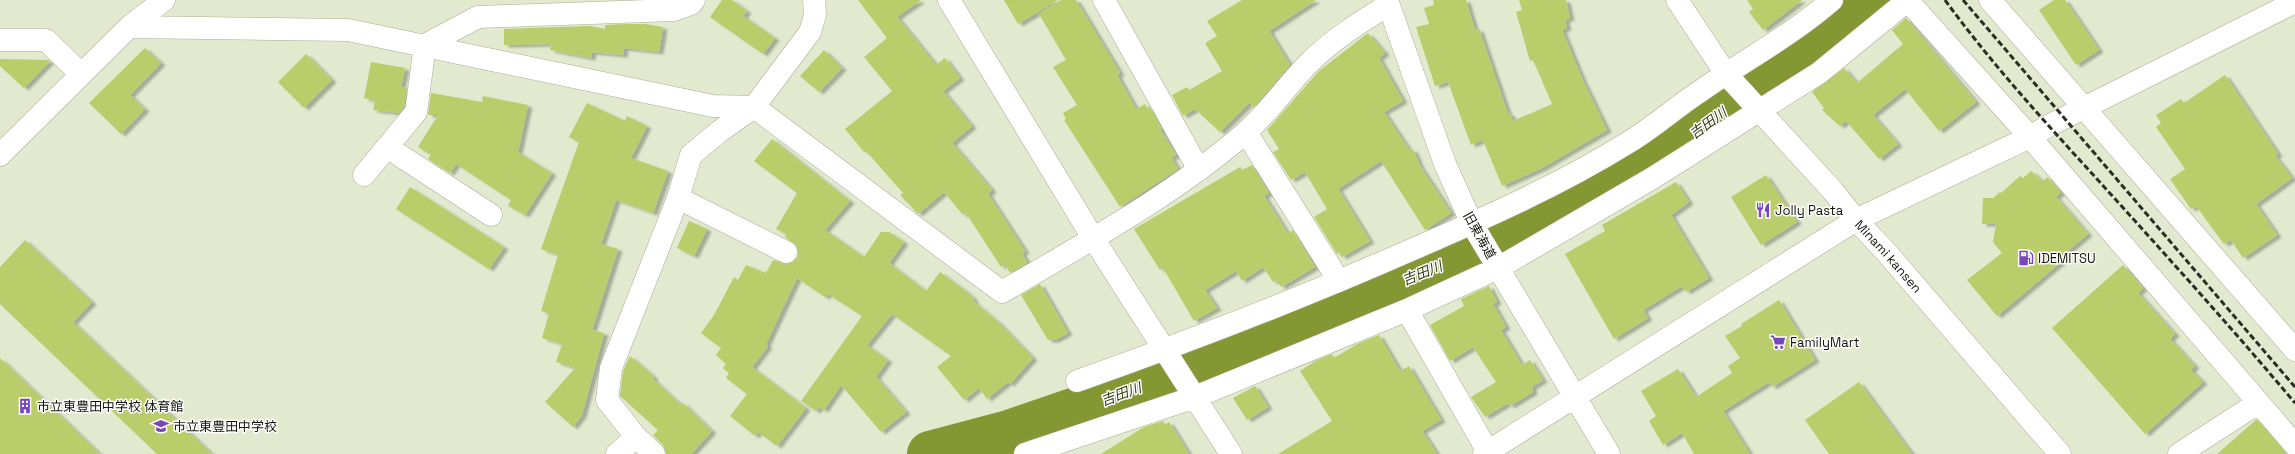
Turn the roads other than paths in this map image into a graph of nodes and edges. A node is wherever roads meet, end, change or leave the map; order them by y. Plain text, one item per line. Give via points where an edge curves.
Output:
1 (164, 0) edge
2 (694, 0) edge
3 (814, 0) edge
4 (949, 0) edge
5 (1104, 0) edge
6 (1677, 0) edge
7 (1832, 0) edge
8 (1907, 0) edge
9 (1990, 0) edge
10 (1387, 2) edge
11 (2295, 2) edge
12 (129, 27) junction
13 (0, 40) edge
14 (425, 45) junction
15 (82, 74) junction
16 (1726, 74) junction
17 (754, 108) junction
18 (2083, 109) junction
19 (1760, 111) junction
20 (1246, 132) junction
21 (2030, 137) junction
22 (388, 147) junction
23 (0, 155) edge
24 (1199, 170) junction
25 (364, 175) dead end
26 (678, 198) junction
27 (491, 215) dead end
28 (1856, 220) junction
29 (1472, 224) junction
30 (1093, 238) junction
31 (786, 252) dead end
32 (1498, 268) junction
33 (1339, 281) junction
34 (1407, 310) junction
35 (1165, 350) junction
36 (2295, 350) edge
37 (1077, 381) dead end
38 (1575, 396) junction
39 (1195, 397) junction
40 (2258, 403) junction
41 (636, 437) junction
42 (2295, 445) edge
43 (1486, 453) edge
44 (617, 454) edge
45 (654, 454) edge
46 (1025, 454) edge
47 (1231, 454) edge
48 (1608, 454) edge
49 (2060, 454) edge
50 (2179, 454) edge

1 - 12 street
2 - 14 street via 691,4 674,10 478,16
3 - 17 street via 815,15 810,32
4 - 30 street
5 - 24 street
6 - 16 street, Minami kansen
7 - 16 street via 1811,18
8 - 19 street via 1819,73
8 - 21 street
9 - 18 street
10 - 20 street via 1311,61
10 - 29 street, 旧東海道 via 1445,164
11 - 18 street
12 - 14 street via 348,30
12 - 15 street
13 - 15 street via 46,40
14 - 17 street via 713,106
14 - 22 street via 416,112
15 - 23 street
16 - 19 street, Minami kansen
16 - 29 street via 1631,141 1559,182
17 - 26 street via 691,155
17 - 30 street via 1002,292
18 - 21 street
18 - 36 street
19 - 28 street, Minami kansen
19 - 32 street via 1651,179
20 - 24 street
20 - 33 street
21 - 28 street
21 - 40 street
22 - 25 street
22 - 27 street
24 - 30 street
26 - 31 street
26 - 41 street via 611,368 607,400
28 - 38 street
28 - 49 street, Minami kansen
29 - 32 street, 旧東海道
29 - 33 street
30 - 35 street
32 - 34 street
32 - 38 street, 旧東海道
33 - 35 street
34 - 39 street
34 - 43 street
35 - 37 street
35 - 39 street
38 - 43 street
38 - 48 street, 旧東海道
39 - 46 street
39 - 47 street
40 - 42 street
40 - 50 street
41 - 44 street
41 - 45 street

